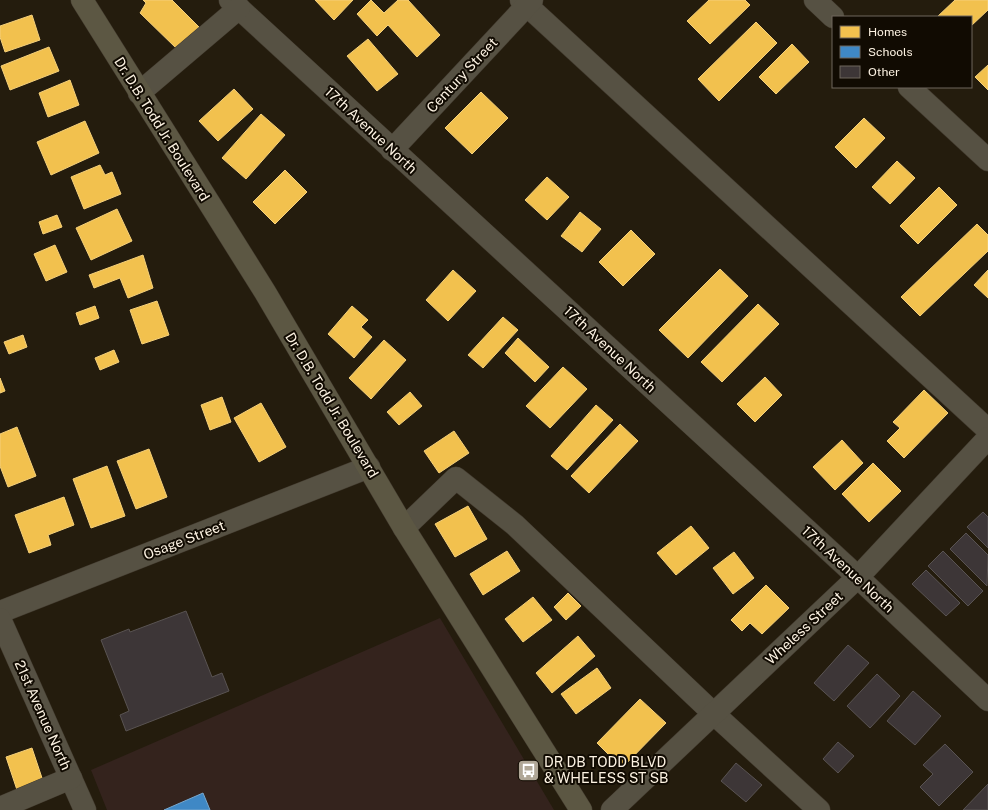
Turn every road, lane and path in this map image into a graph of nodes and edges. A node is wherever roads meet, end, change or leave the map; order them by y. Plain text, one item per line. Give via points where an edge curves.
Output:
1 (82, 0) edge
2 (815, 0) edge
3 (527, 2) edge
4 (235, 4) edge
5 (832, 16) edge
6 (910, 88) edge
7 (139, 93) junction
8 (392, 150) junction
9 (988, 160) edge
10 (988, 430) edge
11 (988, 438) edge
12 (369, 467) junction
13 (404, 528) junction
14 (858, 577) junction
15 (0, 612) edge
16 (0, 619) edge
17 (988, 700) edge
18 (713, 713) junction
19 (71, 778) junction
20 (0, 808) edge
21 (85, 810) edge
22 (581, 810) edge
23 (612, 810) edge
24 (819, 810) edge

1 - 7 main road, Dr. D.B. Todd Jr. Boulevard
2 - 5 street
3 - 8 street, Century Street
3 - 10 street
4 - 7 street
4 - 8 street, 17th Avenue North
6 - 9 street
7 - 12 main road, Dr. D.B. Todd Jr. Boulevard via 265,292
8 - 14 street, 17th Avenue North
11 - 14 street, Wheless Street
12 - 13 main road, Dr. D.B. Todd Jr. Boulevard
12 - 15 street, Osage Street
13 - 18 street via 456,478 516,525
13 - 22 main road, Dr. D.B. Todd Jr. Boulevard
14 - 17 street, 17th Avenue North
14 - 18 street, Wheless Street
16 - 19 street, 21st Avenue North
18 - 23 street, Wheless Street
18 - 24 street
19 - 20 street
19 - 21 street, 21st Avenue North

